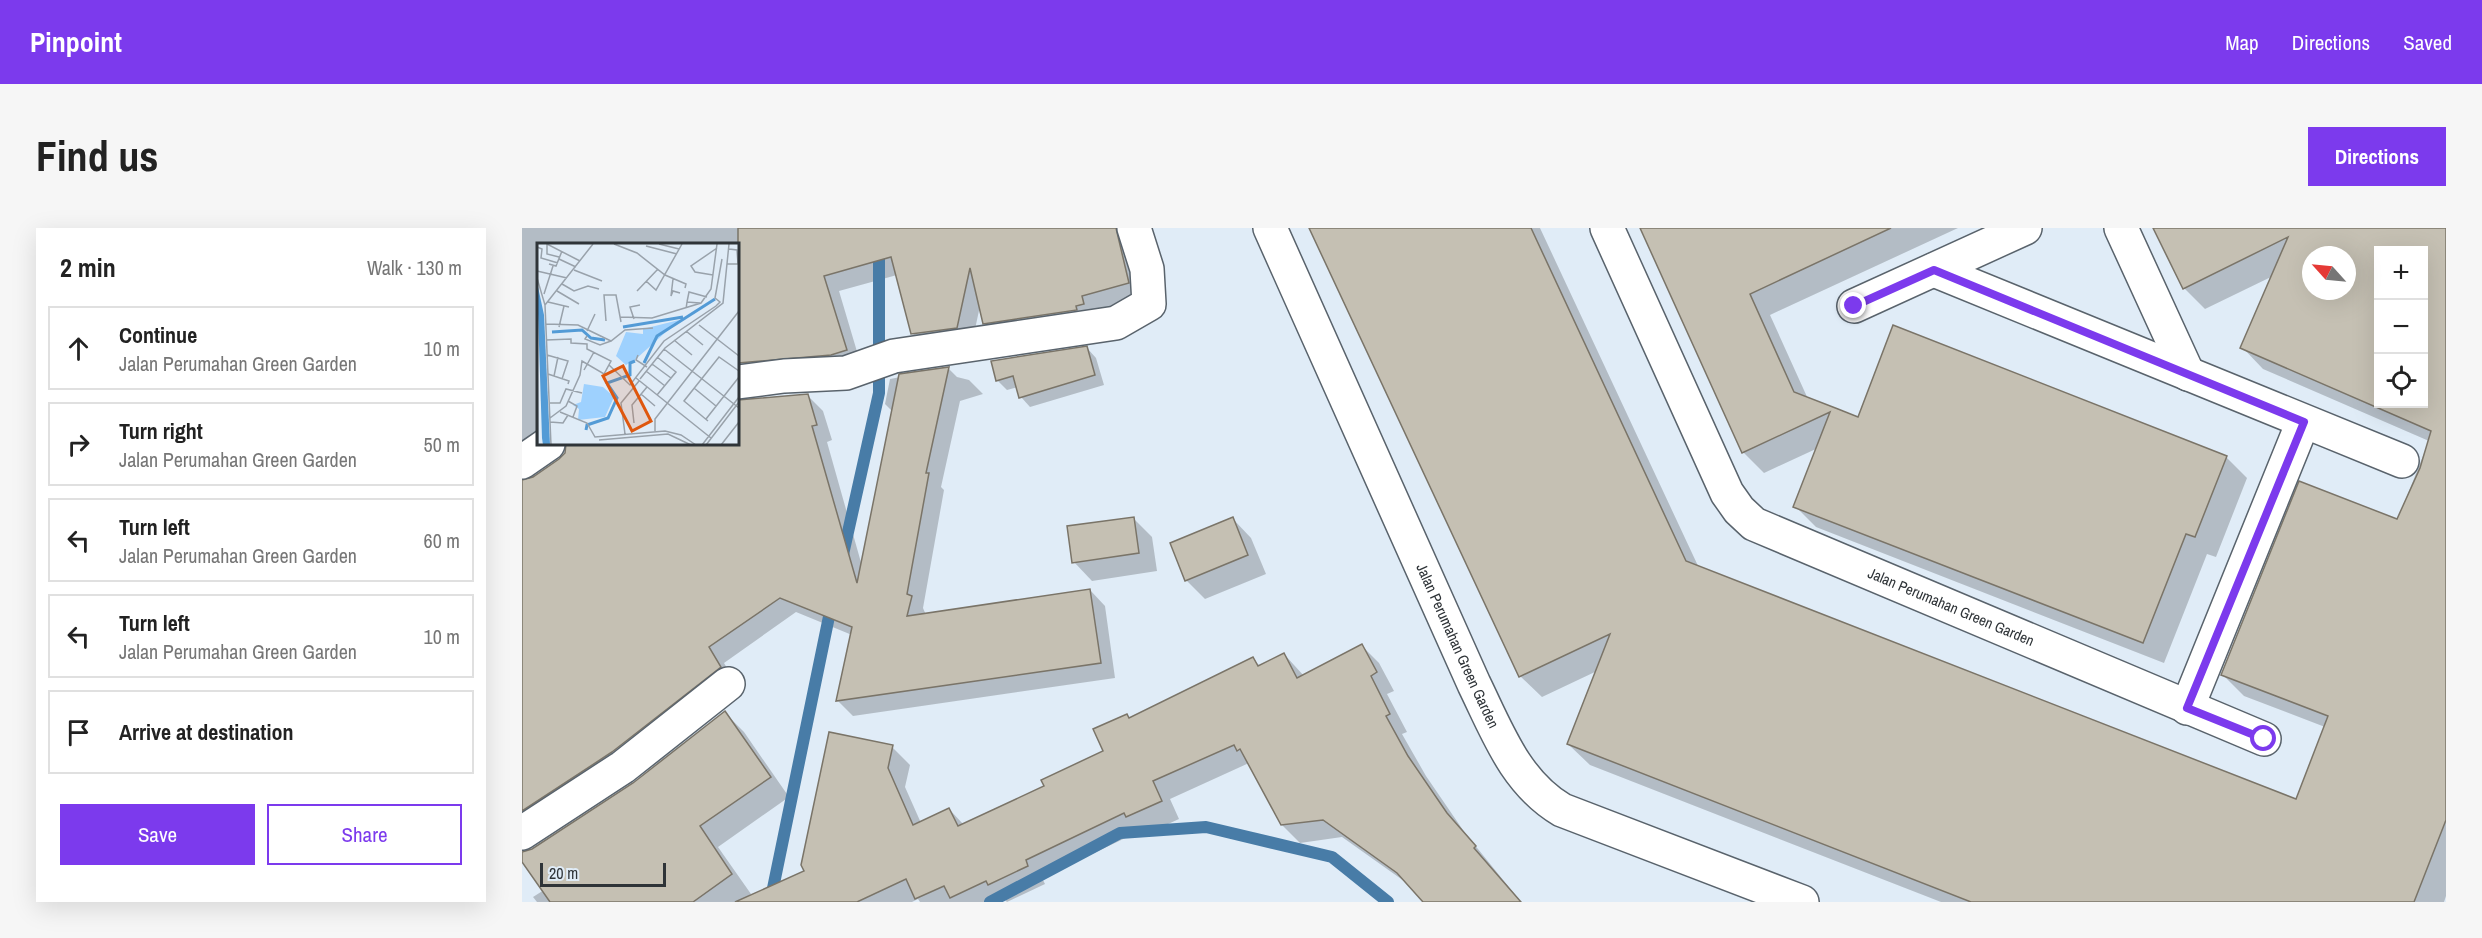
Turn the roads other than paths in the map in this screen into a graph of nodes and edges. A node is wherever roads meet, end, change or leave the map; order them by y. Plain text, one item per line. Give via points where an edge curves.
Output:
1 (1134, 228) edge
2 (1270, 228) edge
3 (1607, 228) edge
4 (2025, 228) edge
5 (2121, 228) edge
6 (1934, 270) junction
7 (1854, 306) dead end
8 (2187, 374) junction
9 (740, 382) edge
10 (2304, 422) junction
11 (545, 446) edge
12 (2402, 461) dead end
13 (522, 462) edge
14 (728, 684) dead end
15 (2187, 708) junction
16 (2264, 739) dead end
17 (522, 833) edge
18 (1802, 902) edge

1 - 9 street via 1147,269 1149,304 1116,323 894,356 846,373
2 - 18 street, Jalan Perumahan Green Garden via 1479,695 1528,784 1562,810
3 - 15 street, Jalan Perumahan Green Garden via 1727,493 1754,524
4 - 6 street
5 - 8 street
6 - 7 street
6 - 8 street
8 - 10 street
10 - 12 street
10 - 15 street
11 - 13 street
14 - 17 street via 623,767
15 - 16 street, Jalan Perumahan Green Garden

